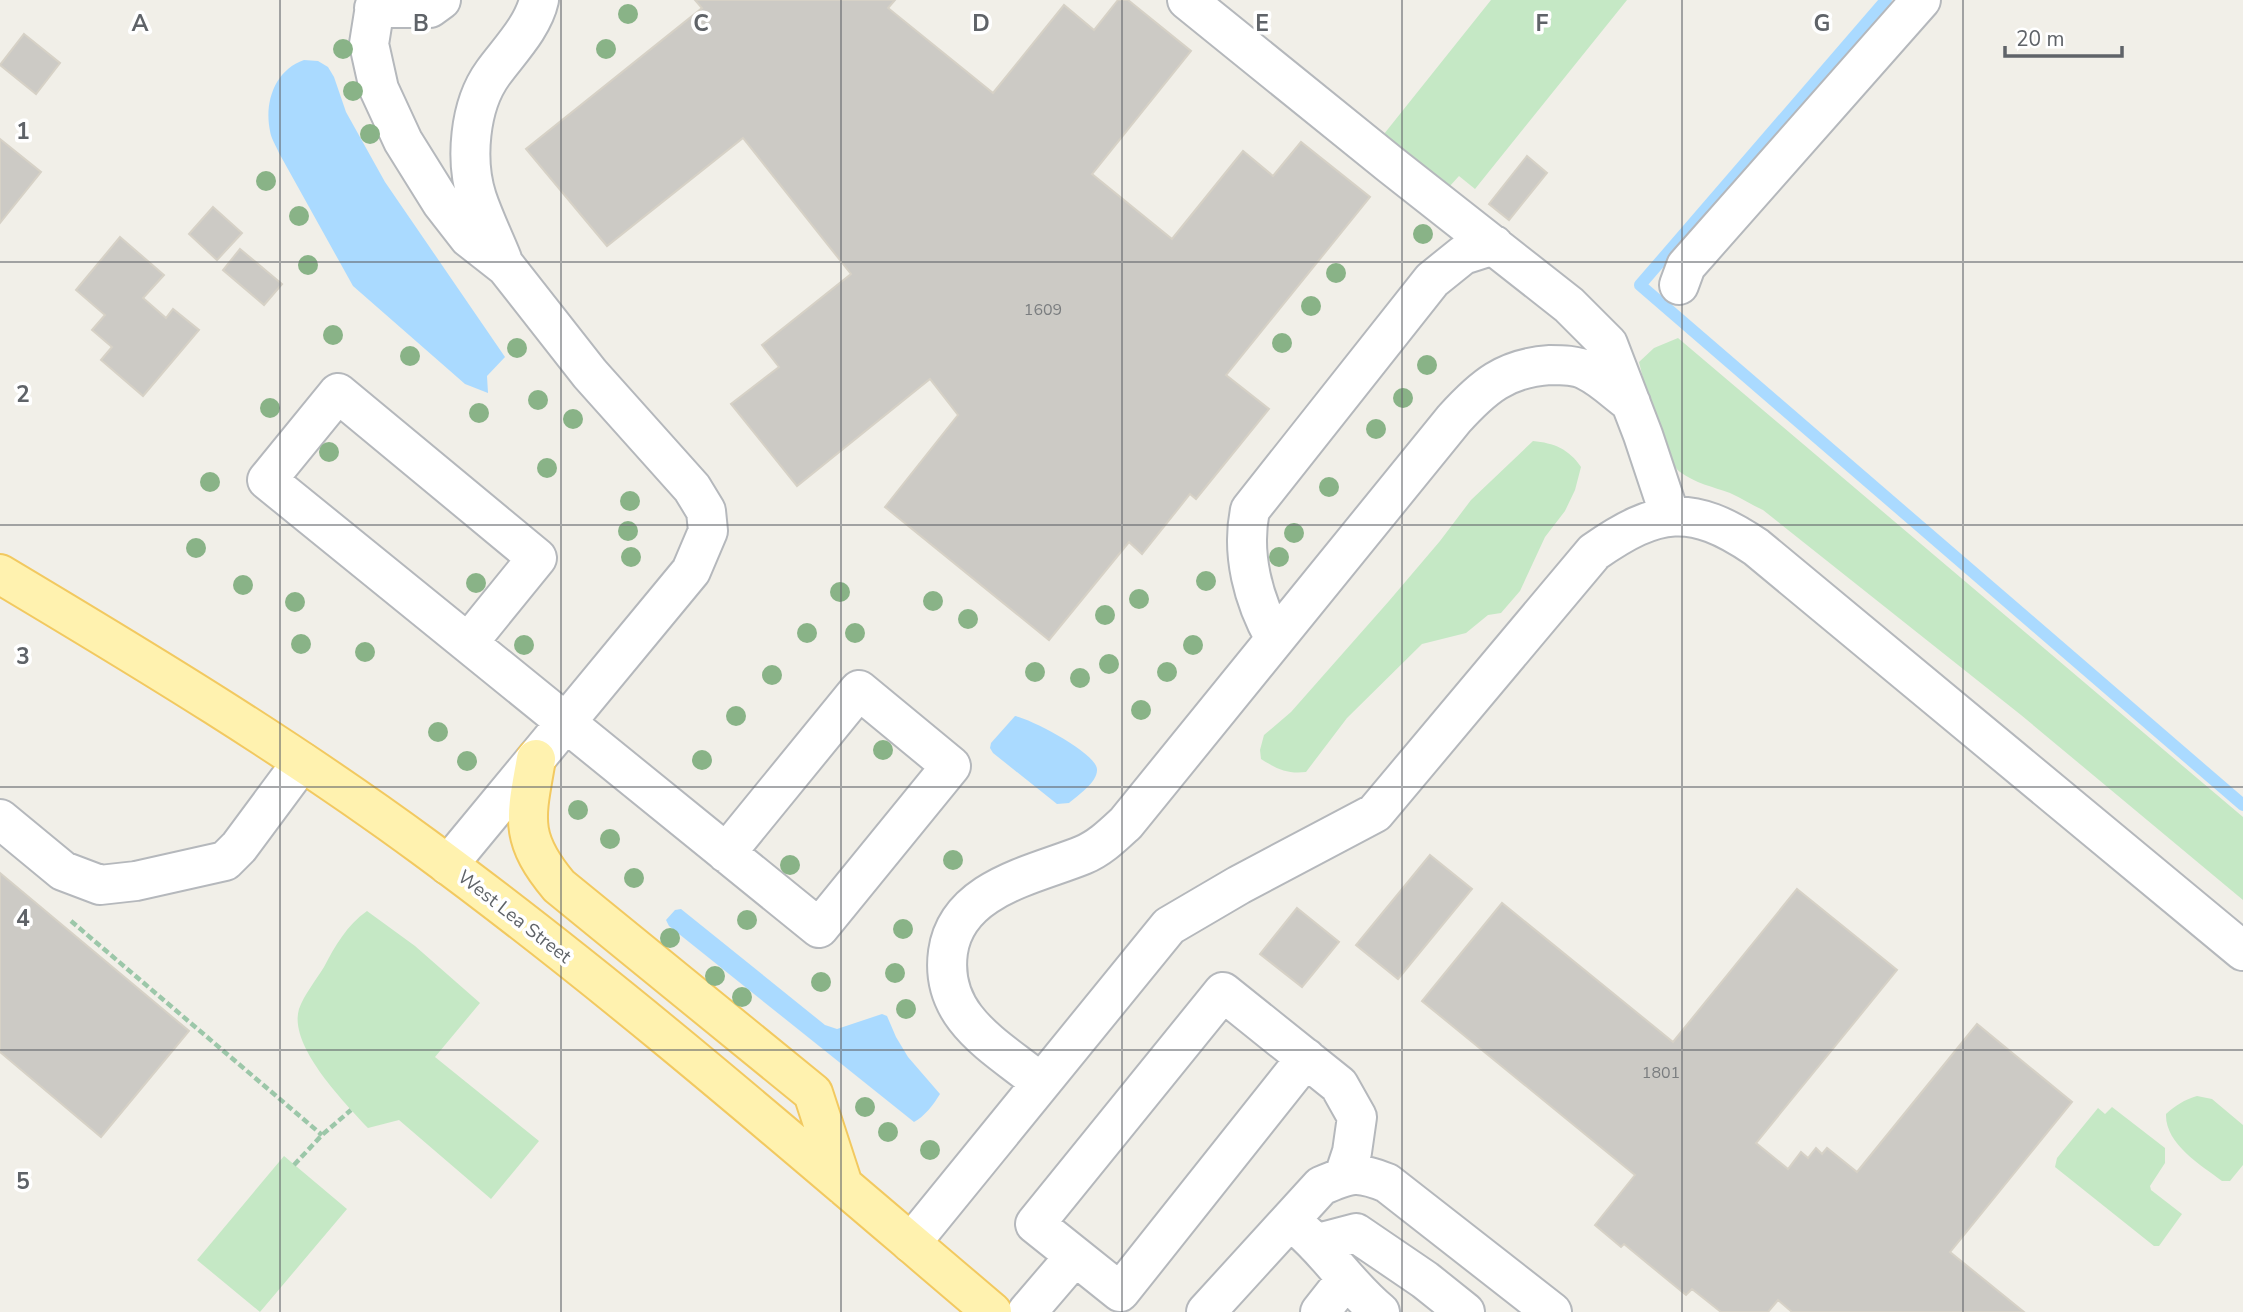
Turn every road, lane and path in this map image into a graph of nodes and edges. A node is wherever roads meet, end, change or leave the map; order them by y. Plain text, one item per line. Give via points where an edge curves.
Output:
1 (441, 0) edge
2 (1187, 0) edge
3 (1921, 0) edge
4 (375, 4) edge
5 (546, 5) edge
6 (1494, 245) junction
7 (506, 267) junction
8 (1679, 285) dead end
9 (1630, 403) junction
10 (1670, 516) junction
11 (0, 574) edge
12 (1275, 639) junction
13 (468, 643) junction
14 (565, 724) junction
15 (536, 759) junction
16 (302, 762) junction
17 (0, 819) edge
18 (726, 853) junction
19 (448, 865) junction
20 (71, 921) dead end
21 (2243, 951) edge
22 (1306, 1058) junction
23 (1041, 1083) junction
24 (351, 1110) dead end
25 (322, 1135) junction
26 (294, 1165) dead end
27 (1343, 1176) junction
28 (843, 1185) junction
29 (1304, 1232) junction
30 (911, 1243) junction
31 (1075, 1256) junction
32 (1346, 1279) junction
33 (992, 1312) edge
34 (1027, 1312) edge
35 (1206, 1312) edge
36 (1321, 1312) edge
37 (1380, 1312) edge
38 (1422, 1312) edge
39 (1465, 1312) edge
40 (1552, 1312) edge

1 - 4 lane via 430,8
2 - 6 lane
3 - 8 lane via 1686,266
4 - 7 lane via 369,44 379,89 403,141 470,239
5 - 7 lane via 489,79 476,108 470,157 477,196
6 - 9 lane via 1569,305 1608,344
6 - 12 lane via 1463,255 1432,280 1250,510 1245,533 1252,581
7 - 14 lane via 590,374 692,488 706,511 708,531 691,571
9 - 10 lane
9 - 12 lane via 1586,370 1574,367 1528,367 1503,376 1478,393 1454,419
10 - 21 lane via 1713,522 1756,547
10 - 23 lane via 1649,520 1594,552 1375,813 1169,926
11 - 16 main road, West Lea Street via 201,694
12 - 23 lane via 1109,839 1086,854 1043,868 979,899 959,919 949,943 946,971 950,992 965,1020
13 - 13 lane via 537,558 338,393 267,480
13 - 14 lane
14 - 15 lane
14 - 18 lane
15 - 19 lane
15 - 28 main road via 527,812 531,845 545,870 813,1093
16 - 17 lane via 225,861 136,881 100,885 63,871
16 - 19 main road, West Lea Street
18 - 18 lane via 819,928 951,766 859,690
19 - 28 main road, West Lea Street via 601,983
20 - 25 path
22 - 27 lane via 1339,1085 1357,1116
22 - 31 lane via 1121,1292
22 - 31 lane via 1223,992 1035,1224
23 - 30 lane
24 - 25 path
25 - 26 path
27 - 29 lane via 1321,1186
27 - 40 lane via 1363,1173 1387,1183
28 - 30 main road, West Lea Street
29 - 32 lane
29 - 35 lane
29 - 38 lane
29 - 39 lane via 1356,1233
30 - 33 main road, West Lea Street
31 - 34 lane
32 - 36 lane
32 - 37 lane

